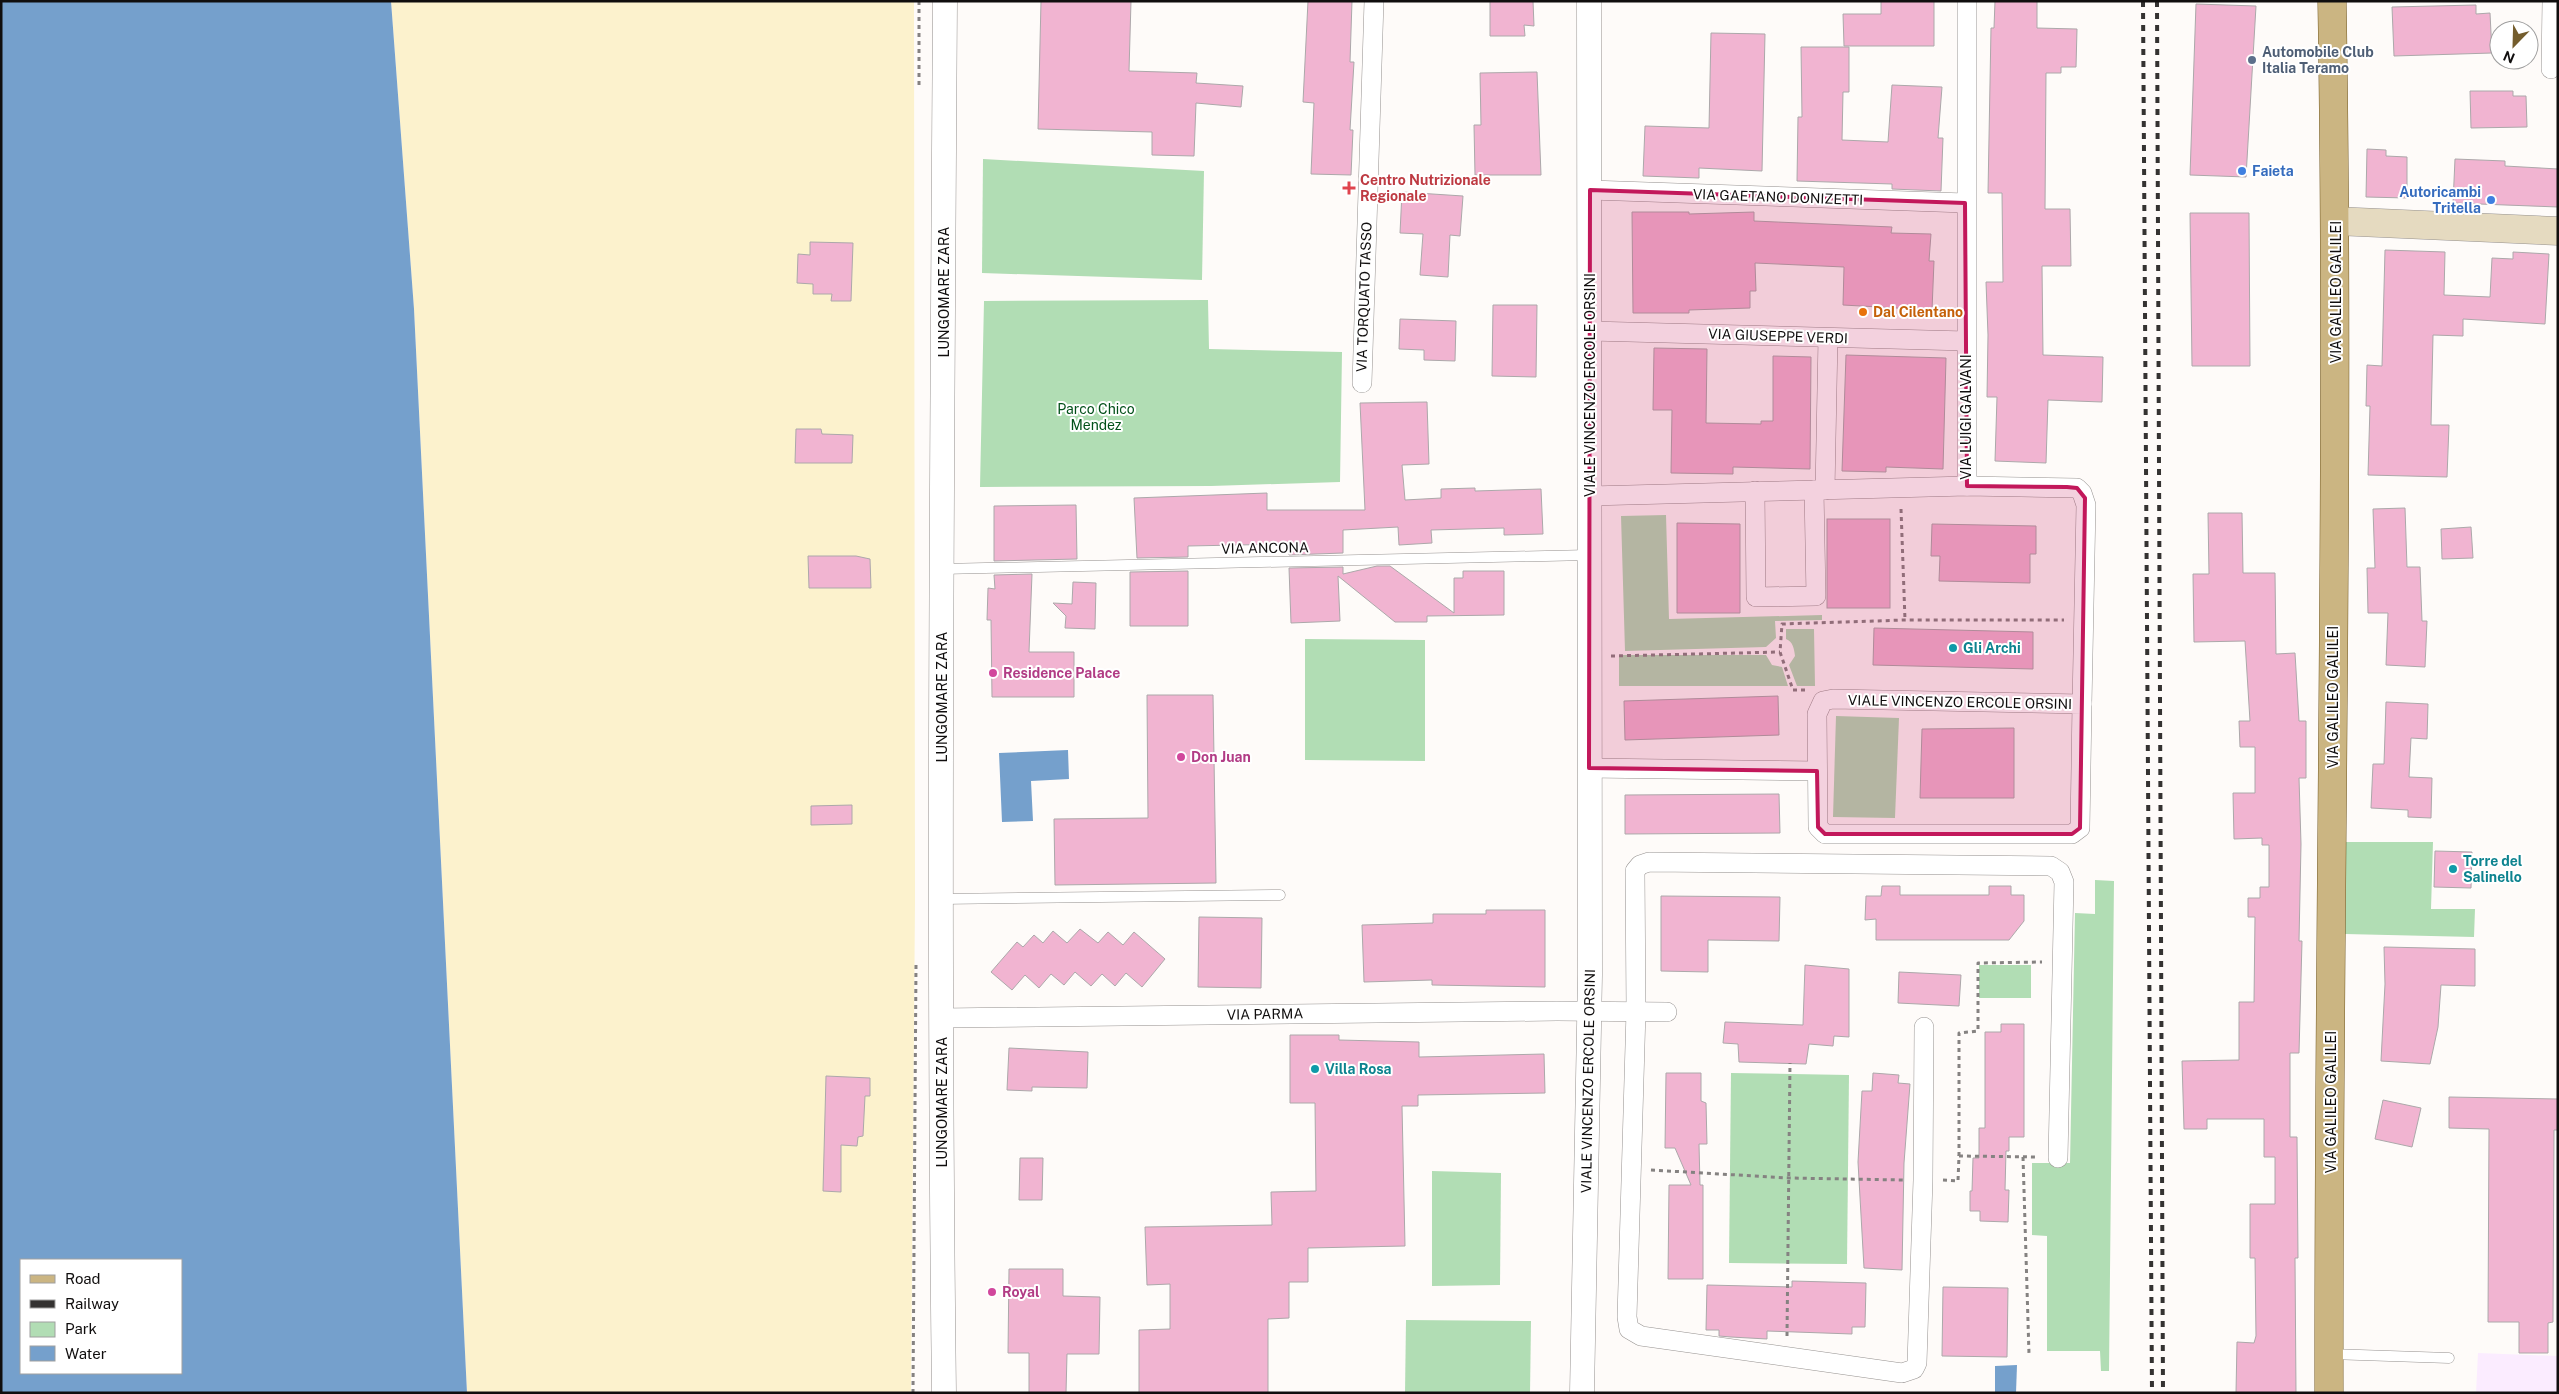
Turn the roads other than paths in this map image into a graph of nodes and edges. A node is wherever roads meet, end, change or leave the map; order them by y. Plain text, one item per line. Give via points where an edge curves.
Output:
1 (945, 1) edge
2 (1374, 1) edge
3 (1588, 1) edge
4 (1968, 1) edge
5 (2332, 1) edge
6 (2552, 1) edge
7 (2551, 69) dead end
8 (1590, 190) junction
9 (1966, 203) junction
10 (2335, 221) junction
11 (2558, 231) edge
12 (1590, 331) junction
13 (1828, 338) junction
14 (1966, 341) junction
15 (1362, 383) dead end
16 (1967, 486) junction
17 (1820, 490) junction
18 (1755, 491) junction
19 (1590, 496) junction
20 (1589, 556) junction
21 (941, 569) junction
22 (2082, 704) junction
23 (1589, 768) junction
24 (1817, 771) junction
25 (1280, 895) dead end
26 (941, 899) junction
27 (1589, 1011) junction
28 (1636, 1011) junction
29 (1667, 1012) dead end
30 (942, 1018) junction
31 (1924, 1027) dead end
32 (2058, 1158) road end
33 (2329, 1354) junction
34 (2449, 1358) dead end
35 (944, 1393) edge
36 (1582, 1393) edge
37 (2329, 1393) edge

1 - 21 street, LUNGOMARE ZARA
2 - 15 street, VIA TORQUATO TASSO
3 - 8 street, VIALE VINCENZO ERCOLE ORSINI
4 - 9 street, VIA LUIGI GALVANI
5 - 10 main road, VIA GALILEO GALILEI
6 - 7 street
8 - 9 street, VIA GAETANO DONIZETTI
8 - 12 street, VIALE VINCENZO ERCOLE ORSINI
9 - 14 street, VIA LUIGI GALVANI
10 - 11 main road
10 - 33 main road, VIA GALILEO GALILEI
12 - 13 street, VIA GIUSEPPE VERDI
12 - 19 street, VIALE VINCENZO ERCOLE ORSINI
13 - 14 street, VIA GIUSEPPE VERDI
13 - 17 street
14 - 16 street, VIA LUIGI GALVANI
16 - 17 street, VIA LUIGI GALVANI
16 - 22 street via 2066,487 2082,492 2086,505
17 - 18 street, VIA LUIGI GALVANI
17 - 18 street via 1816,596 1756,597
18 - 19 street, VIA LUIGI GALVANI
19 - 20 street, VIALE VINCENZO ERCOLE ORSINI
20 - 21 lane, VIA ANCONA
20 - 23 street, VIALE VINCENZO ERCOLE ORSINI
21 - 26 street, LUNGOMARE ZARA
22 - 24 street, VIALE VINCENZO ERCOLE ORSINI via 1823,701 1817,714
22 - 24 street, VIALE VINCENZO ERCOLE ORSINI via 2081,817 2080,828 2072,834 1825,834 1818,827
23 - 24 street
23 - 27 street, VIALE VINCENZO ERCOLE ORSINI
25 - 26 lane
26 - 30 street, LUNGOMARE ZARA
27 - 28 street, VIA PARMA
27 - 30 street, VIA PARMA
27 - 36 street, VIALE VINCENZO ERCOLE ORSINI
28 - 29 street, VIA PARMA
28 - 31 street via 1629,1329 1641,1336 1902,1373 1914,1369 1917,1363
28 - 32 street via 1635,871 1640,865 1649,862 2052,866 2060,872 2064,882
30 - 35 street, LUNGOMARE ZARA
33 - 34 lane
33 - 37 main road, VIA GALILEO GALILEI

